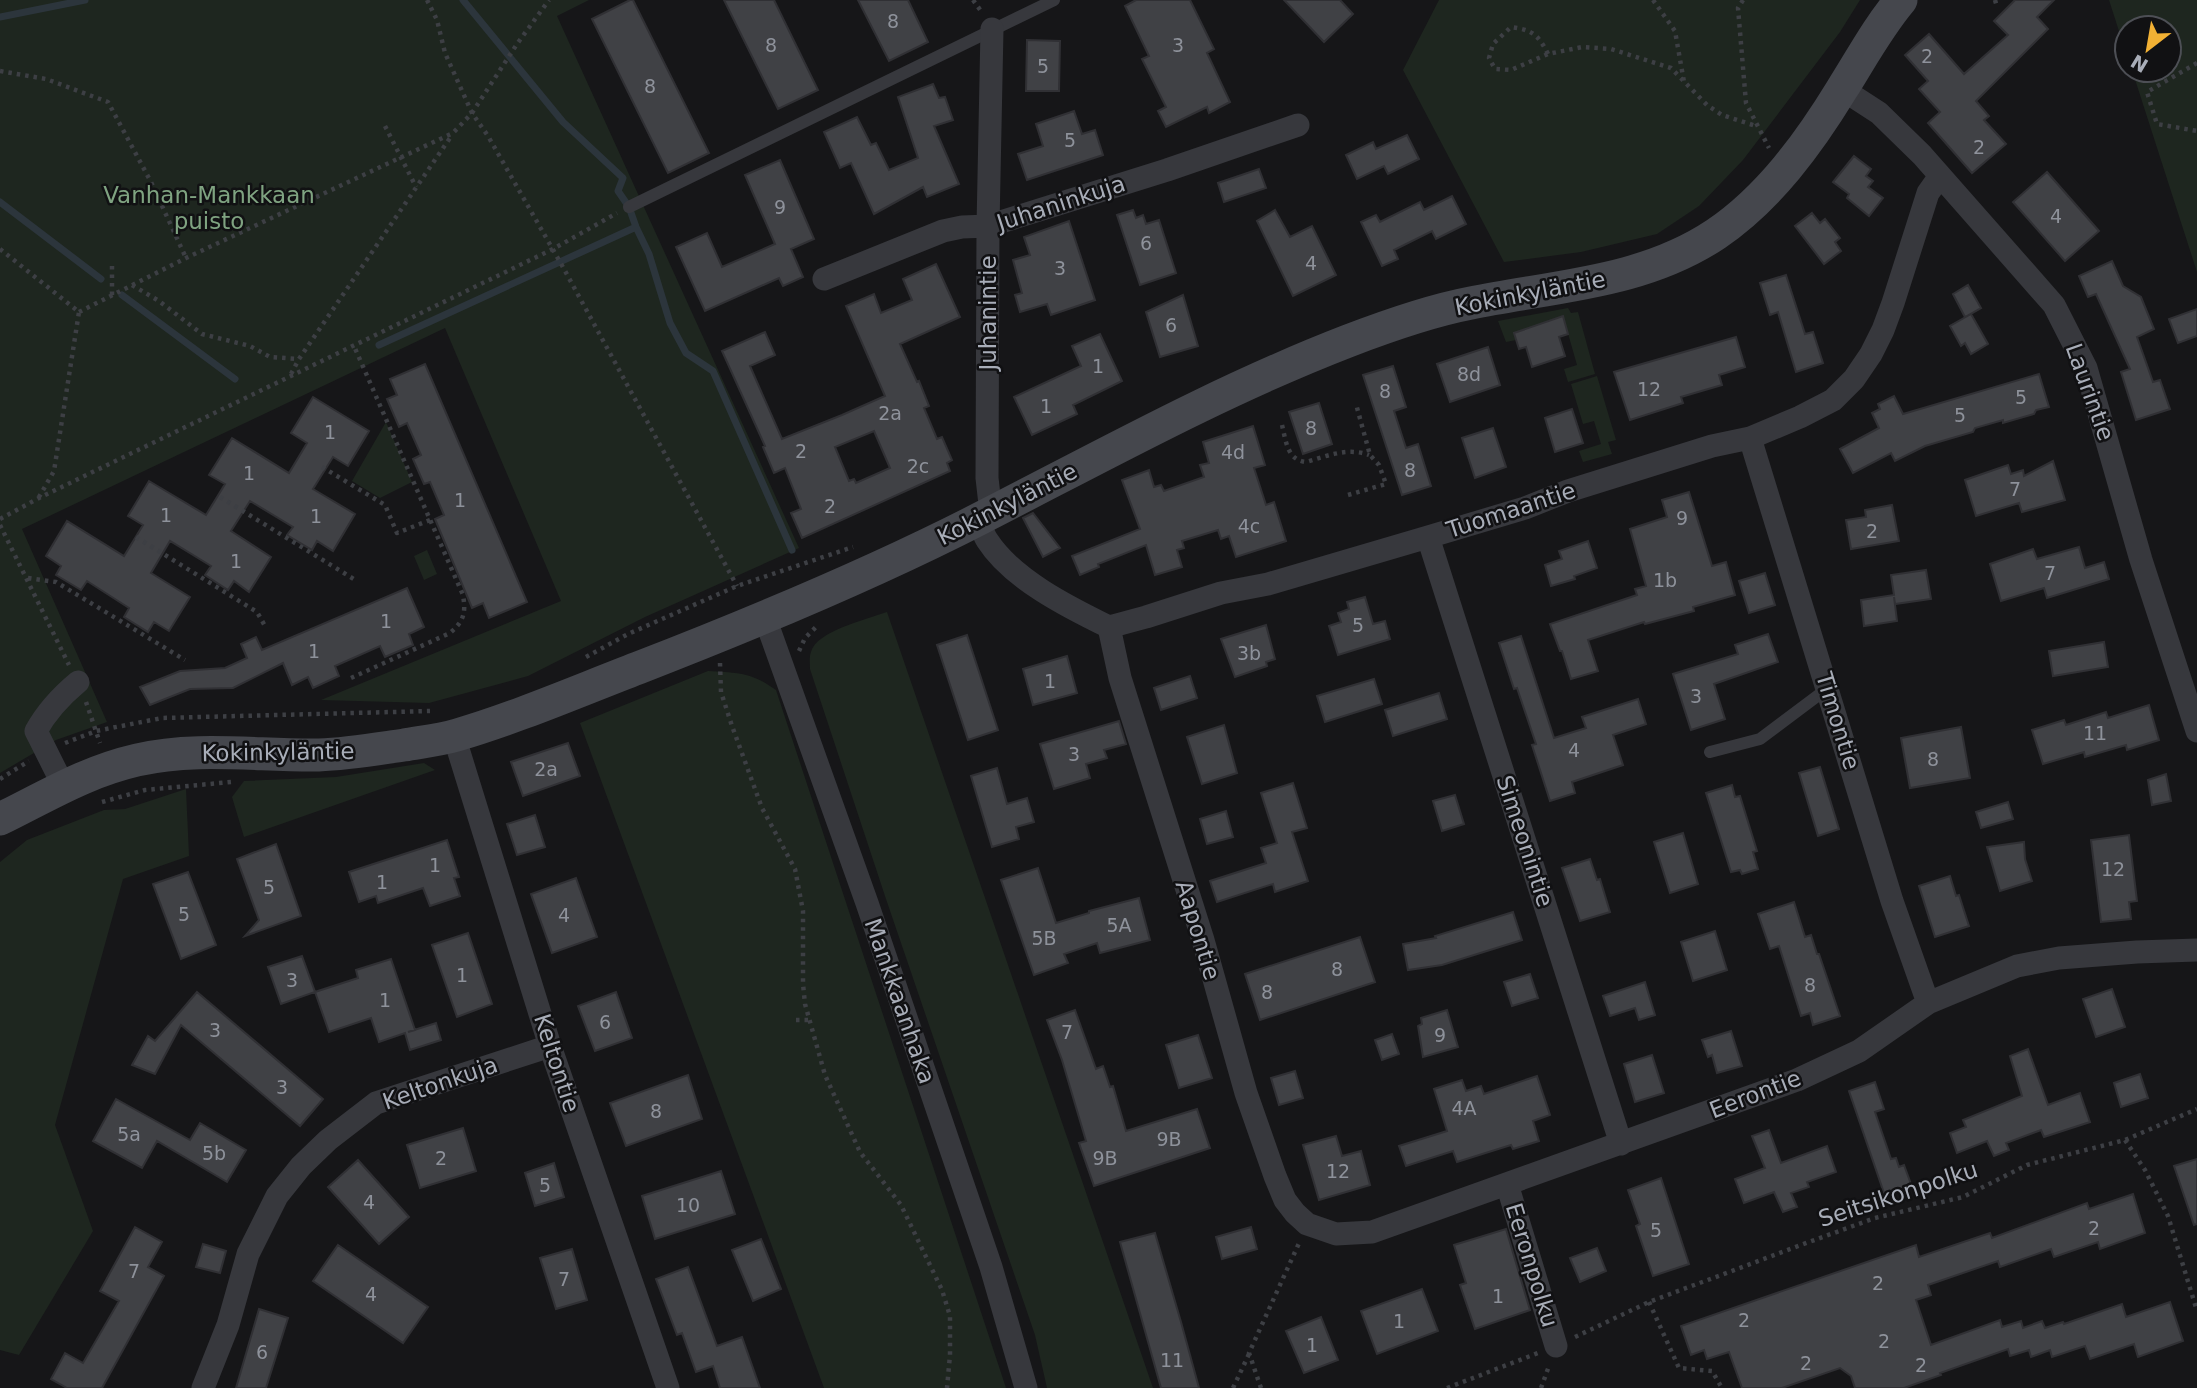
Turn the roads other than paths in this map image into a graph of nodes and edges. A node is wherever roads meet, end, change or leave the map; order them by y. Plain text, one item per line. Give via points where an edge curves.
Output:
1 (1054, 0) edge
2 (1901, 0) edge
3 (992, 29) junction
4 (1842, 89) junction
5 (1298, 125) dead end
6 (1940, 176) junction
7 (629, 207) road end
8 (988, 226) junction
9 (824, 279) dead end
10 (1750, 438) junction
11 (985, 516) junction
12 (1428, 537) junction
13 (765, 618) junction
14 (1109, 627) junction
15 (78, 682) road end
16 (1828, 688) junction
17 (445, 723) junction
18 (2197, 731) edge
19 (1710, 752) dead end
20 (63, 785) junction
21 (1, 820) edge
22 (2197, 950) edge
23 (1928, 1003) junction
24 (550, 1046) junction
25 (1621, 1144) junction
26 (1507, 1184) junction
27 (1307, 1224) joint
28 (1556, 1346) dead end
29 (203, 1388) edge
30 (668, 1388) edge
31 (1026, 1388) edge

1 - 3 lane
2 - 4 main road, Kokinkyläntie
3 - 7 lane
3 - 8 street, Juhanintie
4 - 6 street, Laurintie via 1879,113
4 - 11 main road, Kokinkyläntie via 1816,130 1761,195 1695,247 1649,268 1586,284 1467,303 1346,341 1210,401
5 - 8 street, Juhaninkuja
6 - 10 street, Tuomaantie via 1928,193 1883,330 1854,379 1833,400
6 - 18 street, Laurintie via 2054,305 2086,368 2141,560
8 - 9 street, Juhaninkuja via 943,231
8 - 11 street, Juhanintie
10 - 12 street, Tuomaantie via 1659,462
10 - 16 street, Timontie
11 - 13 main road, Kokinkyläntie
11 - 14 street via 986,538 997,554 1057,599
12 - 14 street, Tuomaantie
12 - 25 street, Simeonintie
13 - 17 main road, Kokinkyläntie via 544,704
13 - 31 street, Mankkaanhaka via 991,1267
14 - 27 street, Aapontie via 1120,678 1247,1093 1285,1200
15 - 20 street via 45,715 37,732
16 - 19 lane via 1760,739
16 - 23 street, Timontie
17 - 20 main road, Kokinkyläntie via 374,750 323,755 165,755 107,768
17 - 24 street, Keltontie
20 - 21 main road, Kokinkyläntie
22 - 23 street, Eerontie via 2045,960 2017,966
23 - 25 street, Eerontie via 1859,1051 1797,1080
24 - 29 street, Keltonkuja via 376,1102 301,1166 278,1196 248,1254 228,1325
24 - 30 street, Keltontie
25 - 26 street, Eerontie
26 - 27 street, Eerontie via 1372,1232 1336,1234
26 - 28 street, Eeronpolku

